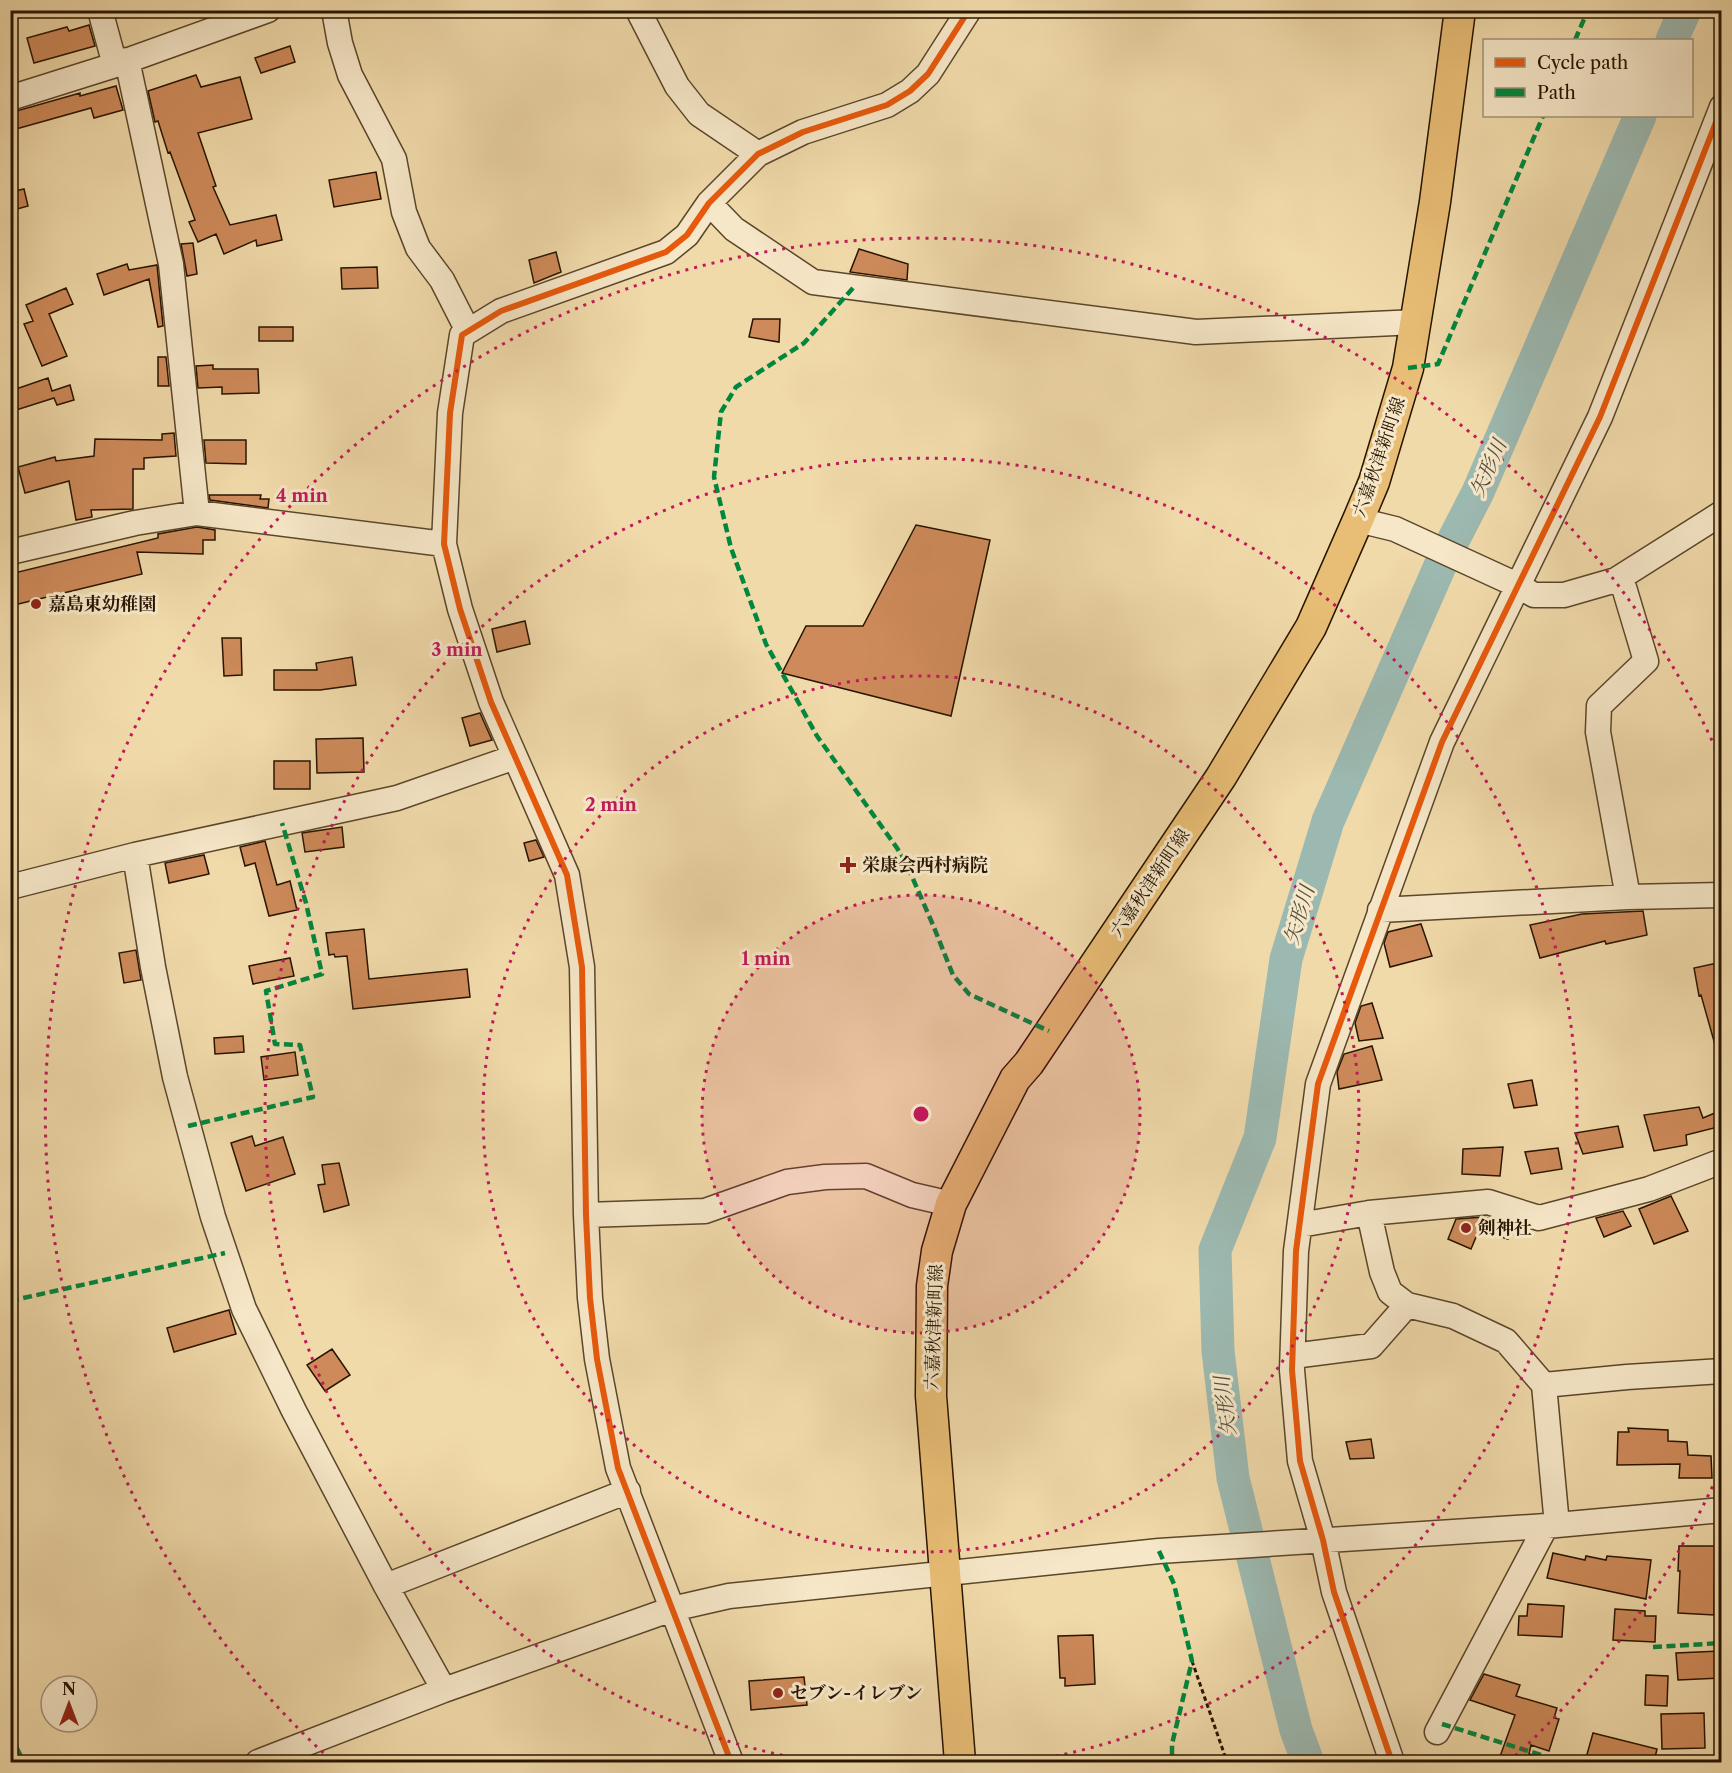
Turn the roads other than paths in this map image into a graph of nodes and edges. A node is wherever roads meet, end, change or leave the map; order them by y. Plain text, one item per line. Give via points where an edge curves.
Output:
1 (100, 10) edge
2 (268, 10) edge
3 (334, 10) edge
4 (638, 10) edge
5 (969, 10) edge
6 (1460, 10) edge
7 (121, 63) junction
8 (10, 98) edge
9 (1722, 107) edge
10 (758, 154) junction
11 (709, 203) junction
12 (1417, 322) junction
13 (468, 332) junction
14 (197, 513) junction
15 (1722, 513) edge
16 (1358, 520) junction
17 (444, 544) junction
18 (10, 552) edge
19 (1616, 580) junction
20 (1517, 585) junction
21 (515, 757) junction
22 (135, 855) junction
23 (10, 887) edge
24 (1722, 895) edge
25 (1628, 897) junction
26 (1380, 910) junction
27 (1721, 1163) edge
28 (951, 1204) junction
29 (1369, 1213) junction
30 (586, 1215) junction
31 (1299, 1225) junction
32 (1407, 1305) junction
33 (1293, 1356) junction
34 (1722, 1371) edge
35 (1544, 1385) junction
36 (628, 1491) junction
37 (1722, 1510) edge
38 (1551, 1526) junction
39 (1323, 1540) junction
40 (946, 1573) junction
41 (386, 1586) junction
42 (672, 1609) junction
43 (444, 1690) junction
44 (1437, 1732) dead end
45 (258, 1762) edge
46 (731, 1762) edge
47 (960, 1762) edge
48 (1392, 1762) edge

1 - 7 street
2 - 7 street
3 - 13 street via 351,75 394,159 404,212 418,248 442,280
4 - 10 street via 676,86 699,114
5 - 10 street via 928,74 910,91 887,105 803,132
6 - 12 main road, 六嘉秋津新町線
7 - 8 street
7 - 14 street via 171,264
9 - 20 street via 1600,417
10 - 11 street
11 - 12 street via 734,229 813,282 1196,332
11 - 13 street via 687,235 666,252 501,311
12 - 16 main road, 六嘉秋津新町線 via 1408,369 1374,482
13 - 17 street via 462,335 450,413
14 - 17 street
14 - 18 street
15 - 19 street
16 - 20 street via 1395,529
16 - 28 main road, 六嘉秋津新町線 via 1311,627 1221,777 1015,1079
17 - 21 street via 460,609 491,702
19 - 20 street via 1564,595 1534,595
19 - 25 street via 1623,584 1646,661 1599,706 1598,732
20 - 26 street via 1442,742
21 - 22 street via 397,798
21 - 30 street via 567,875 576,917 582,967
22 - 23 street
22 - 41 street via 175,1077 213,1217 244,1310
24 - 25 street
25 - 26 street
26 - 31 street via 1318,1084
27 - 29 street via 1649,1189 1539,1218 1488,1202
28 - 30 street via 866,1176 825,1177 787,1182 705,1211
28 - 40 main road, 六嘉秋津新町線 via 937,1251 932,1297 931,1396
29 - 31 street
29 - 32 street via 1390,1292
30 - 36 street via 597,1359 618,1468
31 - 33 street
32 - 33 street via 1371,1347
32 - 35 street via 1453,1316 1506,1341
33 - 39 street via 1300,1461
34 - 35 street
35 - 38 street
36 - 41 street
36 - 42 street
37 - 38 street
38 - 39 street
38 - 44 street
39 - 40 street via 1158,1551
39 - 48 street via 1334,1592
40 - 42 street via 729,1596
40 - 47 main road, 六嘉秋津新町線
41 - 43 street
42 - 43 street
42 - 46 street
43 - 45 street

